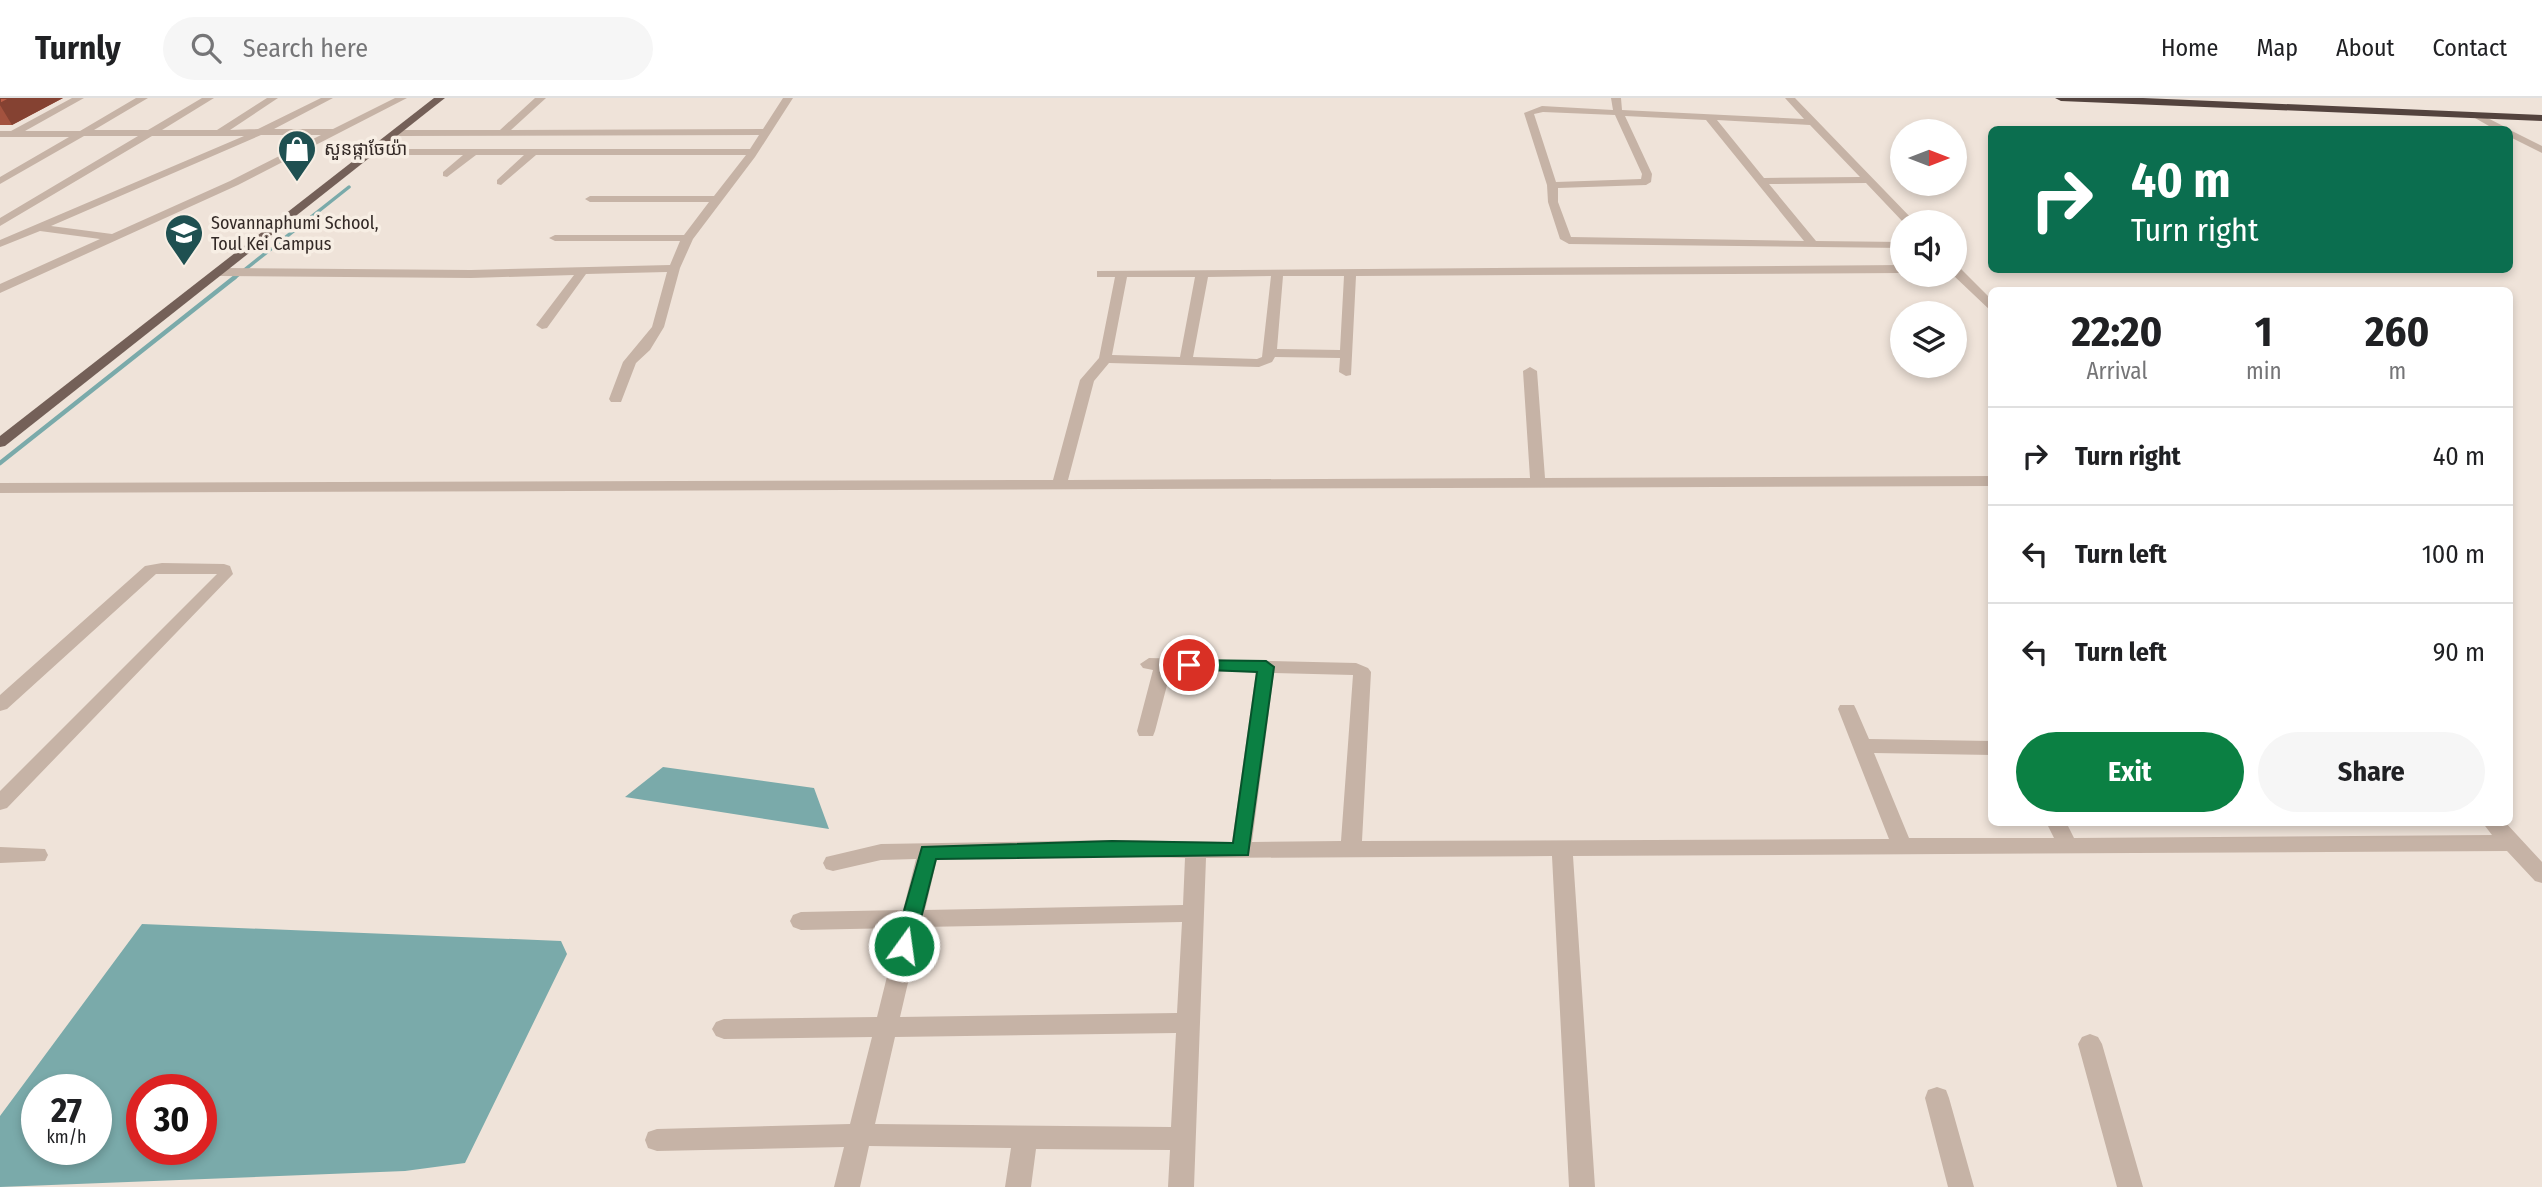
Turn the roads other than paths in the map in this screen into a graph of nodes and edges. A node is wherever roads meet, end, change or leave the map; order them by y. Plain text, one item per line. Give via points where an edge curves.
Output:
1 (79, 98) edge
2 (143, 98) edge
3 (209, 98) edge
4 (273, 98) edge
5 (328, 98) edge
6 (401, 98) edge
7 (440, 98) edge
8 (541, 98) edge
9 (788, 98) edge
10 (1616, 98) edge
11 (1790, 98) edge
12 (2062, 98) edge
13 (2211, 98) edge
14 (1618, 112) junction
15 (2542, 112) edge
16 (2478, 116) junction
17 (1709, 117) junction
18 (2542, 118) edge
19 (1814, 122) junction
20 (2497, 126) edge
21 (220, 132) junction
22 (261, 132) junction
23 (339, 132) junction
24 (766, 132) junction
25 (83, 133) junction
26 (151, 133) junction
27 (396, 133) junction
28 (502, 133) junction
29 (0, 134) edge
30 (13, 134) junction
31 (2513, 135) edge
32 (0, 141) edge
33 (2542, 150) edge
34 (373, 152) junction
35 (473, 152) junction
36 (533, 152) junction
37 (753, 152) junction
38 (447, 174) dead end
39 (1868, 180) junction
40 (0, 181) edge
41 (1761, 181) junction
42 (501, 182) dead end
43 (1552, 186) junction
44 (136, 187) junction
45 (590, 199) dead end
46 (717, 199) junction
47 (1897, 210) edge
48 (0, 225) edge
49 (42, 228) junction
50 (114, 237) junction
51 (555, 237) dead end
52 (687, 238) junction
53 (1811, 242) junction
54 (0, 244) edge
55 (1890, 245) edge
56 (674, 268) junction
57 (1890, 269) edge
58 (220, 272) junction
59 (582, 272) junction
60 (1277, 272) junction
61 (1350, 272) junction
62 (0, 274) edge
63 (1101, 274) dead end
64 (1122, 274) junction
65 (1202, 274) junction
66 (24, 278) junction
67 (1967, 282) edge
68 (0, 289) edge
69 (1988, 303) edge
70 (542, 325) dead end
71 (1270, 353) junction
72 (1347, 354) junction
73 (1105, 359) junction
74 (1185, 363) junction
75 (1346, 372) dead end
76 (1530, 372) dead end
77 (616, 398) dead end
78 (0, 443) edge
79 (1988, 481) edge
80 (1538, 482) junction
81 (1059, 484) junction
82 (0, 488) edge
83 (1266, 667) junction
84 (0, 705) edge
85 (1847, 709) dead end
86 (1146, 732) dead end
87 (1862, 746) junction
88 (1988, 748) edge
89 (0, 803) edge
90 (2058, 826) edge
91 (2496, 826) edge
92 (2512, 843) junction
93 (1902, 846) junction
94 (2068, 846) junction
95 (1562, 848) junction
96 (1352, 849) junction
97 (1196, 850) junction
98 (1241, 850) junction
99 (928, 852) junction
100 (0, 855) edge
101 (38, 855) dead end
102 (834, 863) dead end
103 (2542, 875) edge
104 (1193, 914) junction
105 (911, 919) junction
106 (801, 921) dead end
107 (1189, 1023) junction
108 (886, 1026) junction
109 (724, 1029) dead end
110 (2090, 1044) dead end
111 (1937, 1098) dead end
112 (859, 1135) junction
113 (1026, 1135) junction
114 (1183, 1139) junction
115 (657, 1140) dead end
116 (847, 1187) edge
117 (1018, 1187) edge
118 (1181, 1187) edge
119 (1582, 1187) edge
120 (1961, 1187) edge
121 (2130, 1187) edge

1 - 30 street
2 - 25 street
3 - 26 street
4 - 21 street
5 - 22 street
6 - 23 street
7 - 27 main road
8 - 28 street
9 - 24 street
10 - 14 street
11 - 19 street
12 - 16 highway
13 - 15 highway
14 - 17 street
14 - 43 street via 1542,109 1529,113
14 - 43 street via 1647,174 1646,182
16 - 18 highway
16 - 20 street
17 - 19 street
17 - 41 street
19 - 39 street
21 - 22 street
21 - 26 street
21 - 44 street
22 - 23 street
22 - 44 street
23 - 50 street
24 - 28 street
24 - 37 street
25 - 26 street
25 - 30 street
25 - 40 street
26 - 48 street
27 - 28 street
27 - 34 main road
29 - 30 street
30 - 32 street
31 - 33 street
34 - 35 street
34 - 58 main road
35 - 36 street
35 - 38 street
36 - 37 street
36 - 42 street
37 - 46 street
39 - 41 street
39 - 47 street
41 - 53 street
43 - 53 street via 1566,239 1573,242
44 - 49 street
45 - 46 street
46 - 52 street
48 - 49 street
49 - 50 street
49 - 54 street
50 - 66 street
51 - 52 street
52 - 56 street
53 - 55 street
56 - 59 street
56 - 77 street via 657,327 630,362
57 - 61 street
58 - 59 street
58 - 78 main road
59 - 70 street
60 - 61 street
60 - 65 street
60 - 71 street
61 - 72 street
62 - 66 street
63 - 64 street
64 - 65 street
64 - 73 street
65 - 74 street
66 - 68 street
67 - 69 street
71 - 72 street
71 - 74 street via 1259,363
72 - 75 street
73 - 74 street
73 - 81 street via 1087,380
76 - 80 street
79 - 80 street
80 - 81 street
81 - 82 street
83 - 86 street via 1156,665
83 - 96 street via 1362,672
83 - 98 street
84 - 89 street via 151,570 224,569 220,581
85 - 87 street
87 - 88 street
87 - 93 street
90 - 94 street
91 - 92 street
92 - 94 street
92 - 103 street
93 - 94 street
93 - 95 street
95 - 96 street
95 - 119 street
96 - 98 street
97 - 98 street
97 - 99 street
97 - 104 street
99 - 102 street via 881,852
99 - 105 street
100 - 101 street
104 - 105 street
104 - 107 street
105 - 106 street
105 - 108 street
107 - 108 street
107 - 114 street
108 - 109 street
108 - 112 street
110 - 121 street
111 - 120 street
112 - 113 street
112 - 115 street
112 - 116 street
113 - 114 street
113 - 117 street
114 - 118 street

